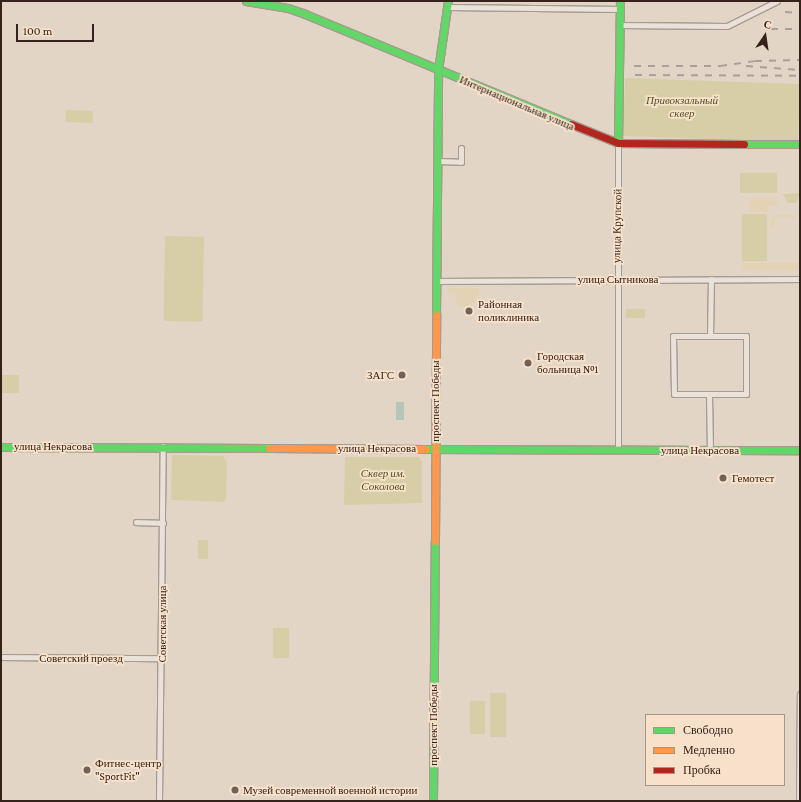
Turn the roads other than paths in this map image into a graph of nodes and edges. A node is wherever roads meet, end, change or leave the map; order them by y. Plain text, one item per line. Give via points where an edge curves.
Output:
1 (246, 1) edge
2 (620, 1) edge
3 (777, 1) edge
4 (448, 4) edge
5 (620, 9) junction
6 (619, 25) junction
7 (438, 70) junction
8 (618, 143) junction
9 (800, 144) edge
10 (461, 148) dead end
11 (437, 162) junction
12 (617, 278) junction
13 (711, 279) junction
14 (800, 279) edge
15 (436, 280) junction
16 (710, 336) junction
17 (709, 394) junction
18 (163, 446) junction
19 (1, 447) edge
20 (435, 448) junction
21 (618, 450) junction
22 (710, 450) junction
23 (800, 450) edge
24 (136, 522) dead end
25 (162, 523) junction
26 (1, 657) edge
27 (162, 658) junction
28 (800, 694) edge
29 (159, 801) edge
30 (434, 801) edge
31 (799, 801) edge

1 - 7 street, Интернациональная улица via 294,10
2 - 5 street, улица Крупской
3 - 6 street via 742,20 721,27
4 - 5 street
4 - 7 street, проспект Победы
5 - 6 street, улица Крупской
6 - 8 street, улица Крупской
7 - 8 street, Интернациональная улица
7 - 11 street, проспект Победы
8 - 9 street, Интернациональная улица
8 - 12 street, улица Крупской
10 - 11 street via 461,162
11 - 15 street, проспект Победы
12 - 13 street, улица Сытникова
12 - 15 street, улица Сытникова
12 - 21 street, улица Крупской
13 - 14 street, улица Сытникова
13 - 16 street
15 - 20 street, проспект Победы
16 - 17 street via 673,336 674,394
16 - 17 street via 746,336 746,394
17 - 22 street
18 - 19 street, улица Некрасова
18 - 20 street, улица Некрасова
18 - 25 street, Советская улица
20 - 21 street, улица Некрасова
20 - 30 street, проспект Победы
21 - 22 street, улица Некрасова
22 - 23 street, улица Некрасова
24 - 25 street
25 - 27 street, Советская улица
26 - 27 street, Советский проезд
27 - 29 street, Советская улица
28 - 31 street

